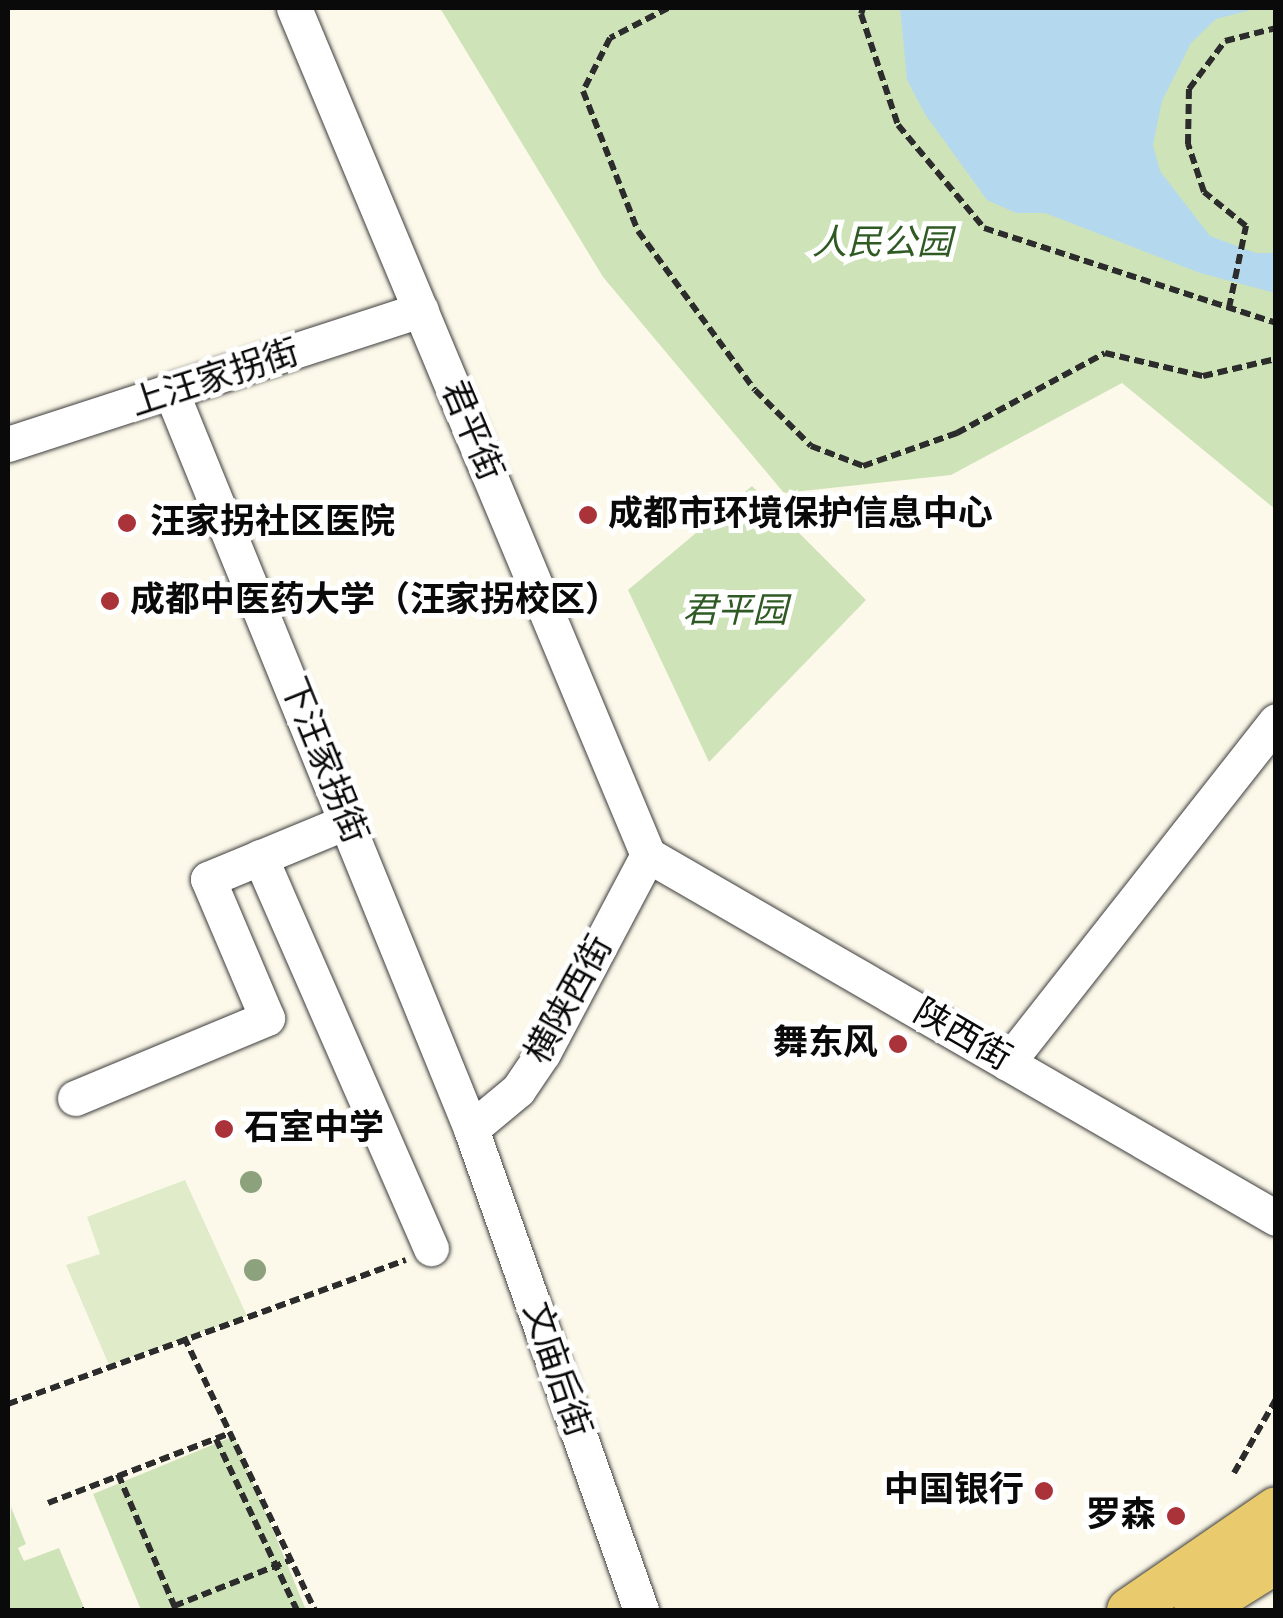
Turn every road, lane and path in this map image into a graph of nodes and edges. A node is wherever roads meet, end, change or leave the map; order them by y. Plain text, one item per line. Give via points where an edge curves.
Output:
1 (294, 8) edge
2 (668, 8) edge
3 (863, 8) edge
4 (1276, 28) edge
5 (1229, 308) junction
6 (421, 310) junction
7 (1276, 323) edge
8 (1276, 359) edge
9 (172, 394) junction
10 (8, 444) edge
11 (1276, 721) edge
12 (348, 821) junction
13 (648, 855) junction
14 (260, 857) junction
15 (1007, 1063) junction
16 (75, 1098) dead end
17 (471, 1129) junction
18 (1276, 1218) edge
19 (431, 1248) joint
20 (184, 1336) junction
21 (1276, 1399) edge
22 (8, 1404) edge
23 (230, 1434) junction
24 (216, 1439) junction
25 (1234, 1473) dead end
26 (118, 1474) junction
27 (48, 1503) dead end
28 (1276, 1510) edge
29 (290, 1560) junction
30 (1276, 1560) edge
31 (276, 1565) junction
32 (175, 1608) edge
33 (297, 1610) edge
34 (315, 1610) edge
35 (641, 1610) edge
36 (1129, 1610) edge
37 (1196, 1610) edge

1 - 6 street, 君平街
2 - 8 path via 610,38 582,91 638,231 755,390 811,446 864,466 957,434 1105,353 1203,376
3 - 5 path via 898,124 984,228
4 - 5 path via 1224,41 1190,89 1188,144 1204,192 1246,226
5 - 7 path
6 - 9 street, 上汪家拐街
6 - 13 street, 君平街
9 - 10 street, 上汪家拐街
9 - 12 street, 下汪家拐街
11 - 15 street
12 - 14 street
12 - 17 street, 下汪家拐街
13 - 15 street, 陕西街
13 - 17 street, 横陕西街 via 543,1053 518,1090
14 - 16 street via 208,879 267,1018
14 - 19 street
15 - 18 street, 陕西街
17 - 35 street, 文庙后街
19 - 20 path via 386,1270
20 - 22 path
20 - 23 path
21 - 25 path
23 - 24 path
23 - 29 path
24 - 26 path
24 - 31 path
26 - 27 path
26 - 32 path
28 - 36 main road
29 - 31 path
29 - 34 path
30 - 37 main road
31 - 32 path
31 - 33 path

